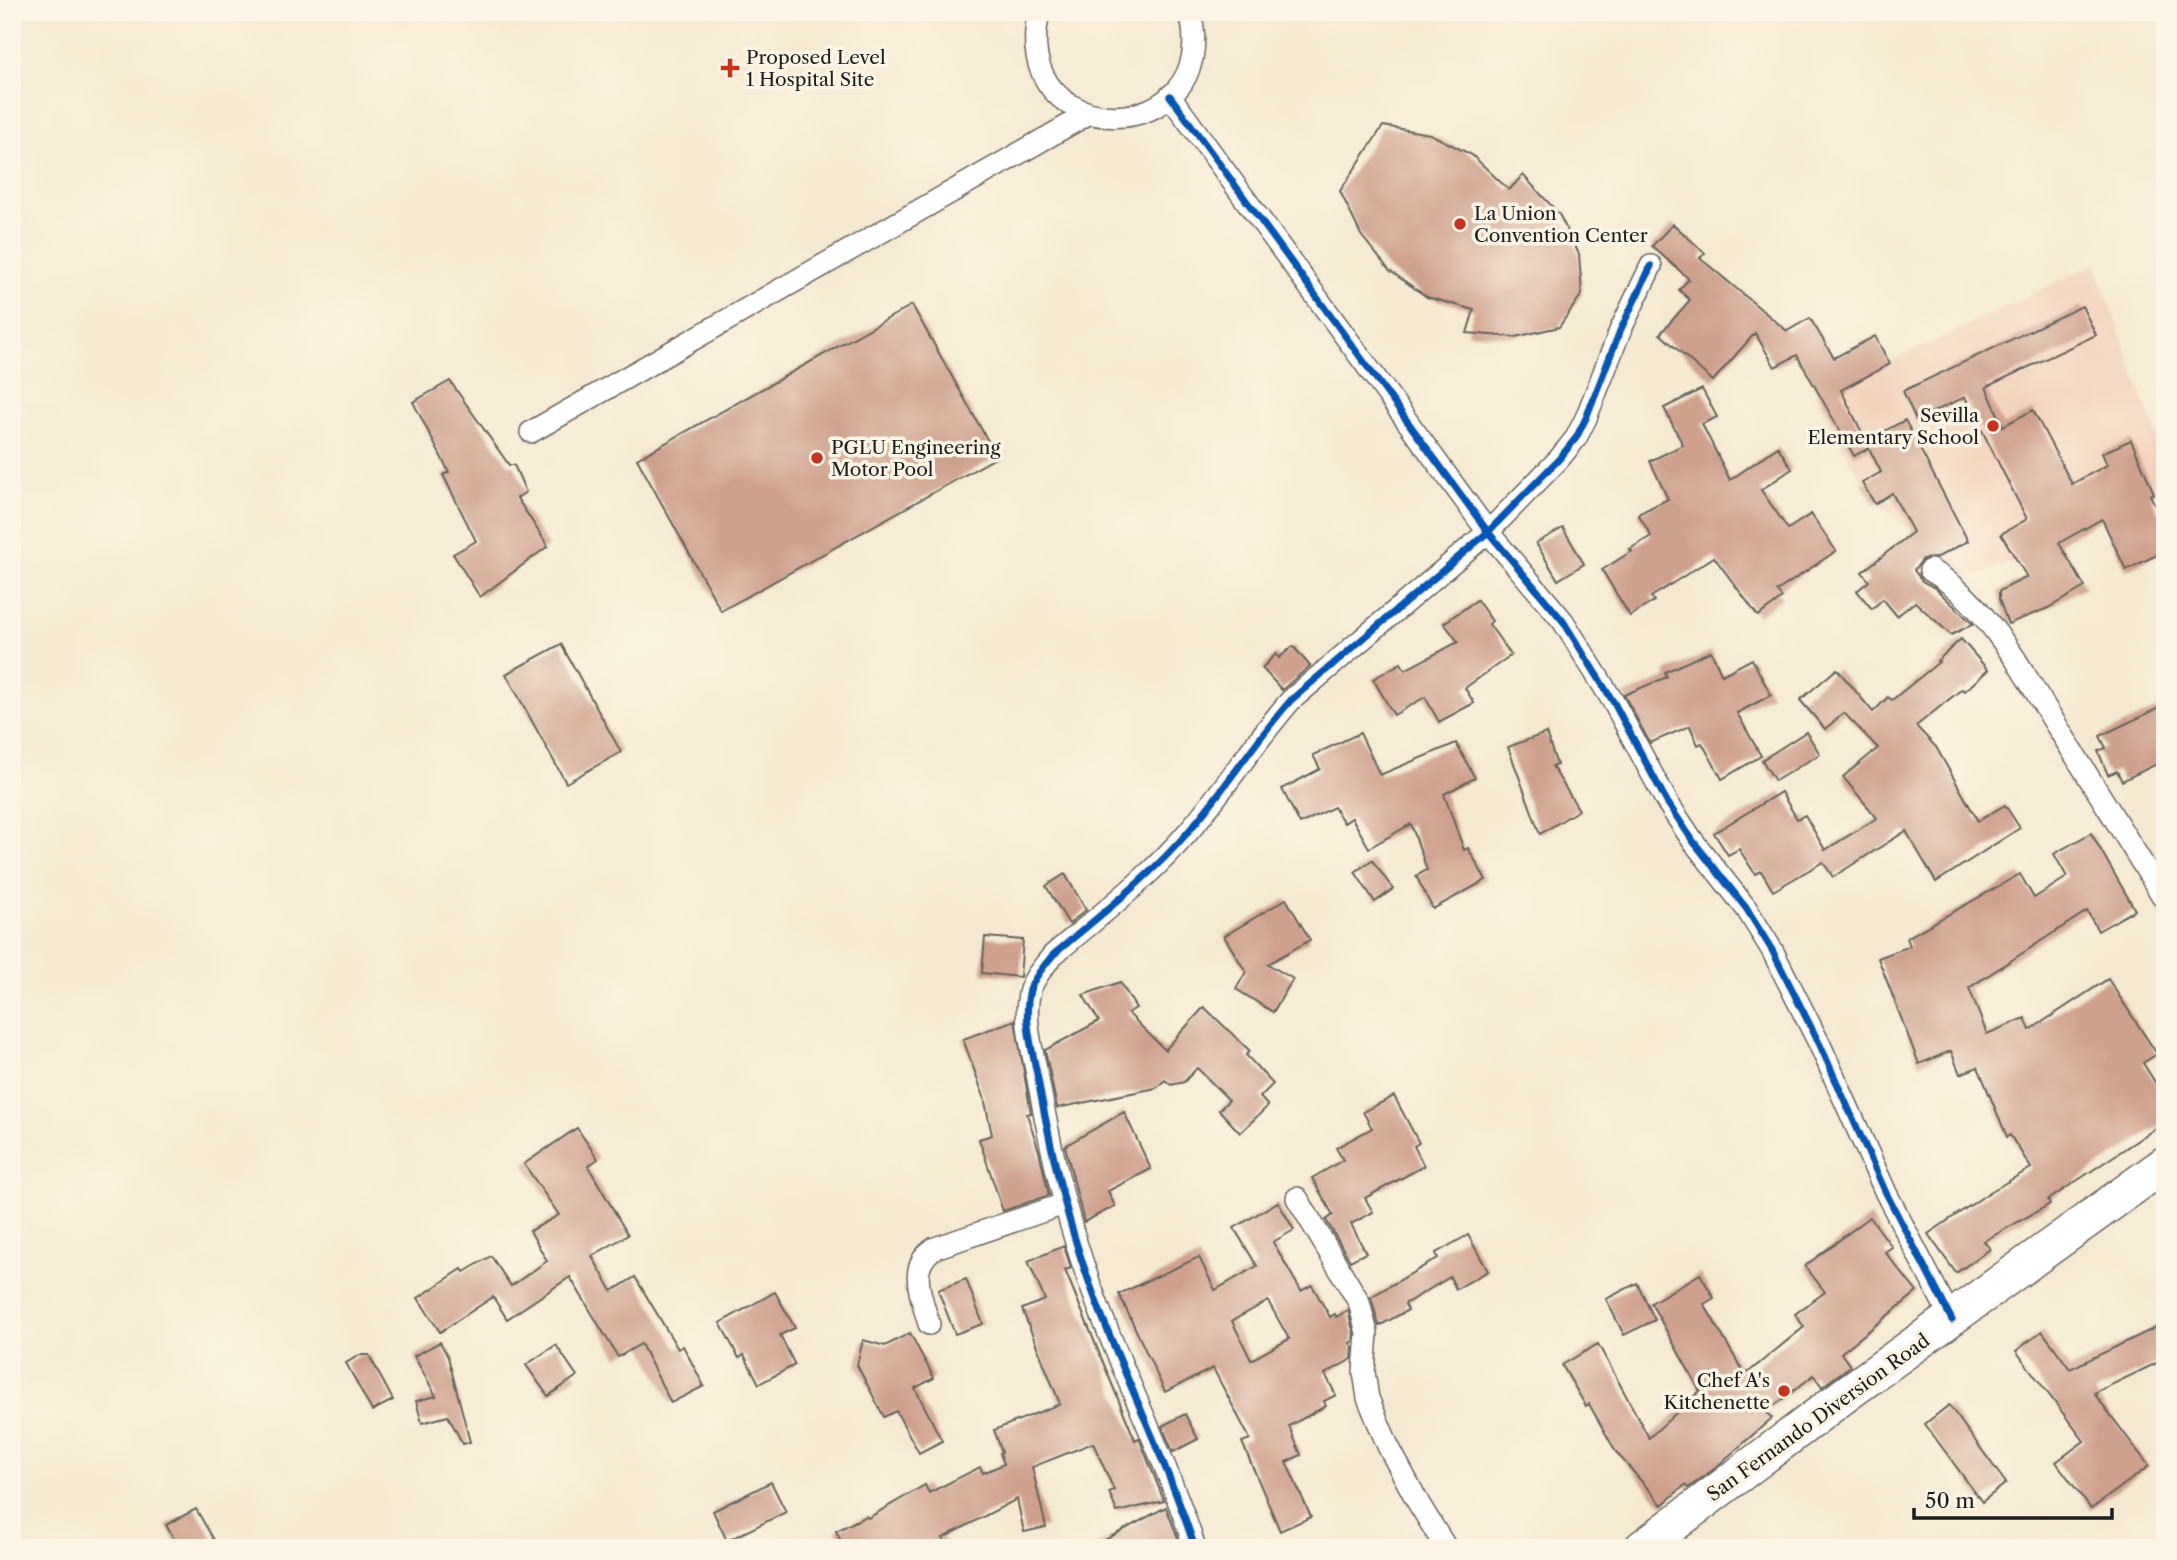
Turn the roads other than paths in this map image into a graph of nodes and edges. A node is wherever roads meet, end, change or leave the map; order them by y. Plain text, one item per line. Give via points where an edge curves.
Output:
1 (1039, 12) edge
2 (1190, 12) edge
3 (1170, 96) junction
4 (1088, 114) junction
5 (1651, 266) dead end
6 (531, 432) dead end
7 (1488, 531) junction
8 (1930, 570) dead end
9 (2165, 900) edge
10 (2165, 1164) edge
11 (1297, 1198) dead end
12 (1064, 1204) junction
13 (1952, 1320) junction
14 (929, 1324) dead end
15 (1195, 1548) edge
16 (1446, 1548) edge
17 (1642, 1548) edge

1 - 4 street via 1035,28 1039,64 1058,94
2 - 3 street via 1194,48 1190,66
3 - 4 street via 1157,107 1123,118
3 - 7 street
4 - 6 street
5 - 7 street via 1576,438
7 - 12 street via 1291,701 1163,859 1040,971 1030,989 1027,1011
7 - 13 street via 1563,621 1667,802 1772,950 1886,1193
8 - 9 street via 1952,583 1993,627
10 - 13 highway, San Fernando Diversion Road
11 - 16 street via 1359,1301 1367,1333 1364,1372 1368,1398 1388,1446
12 - 14 street via 928,1252 919,1264 918,1280
12 - 15 street via 1097,1304 1170,1475
13 - 17 highway, San Fernando Diversion Road

